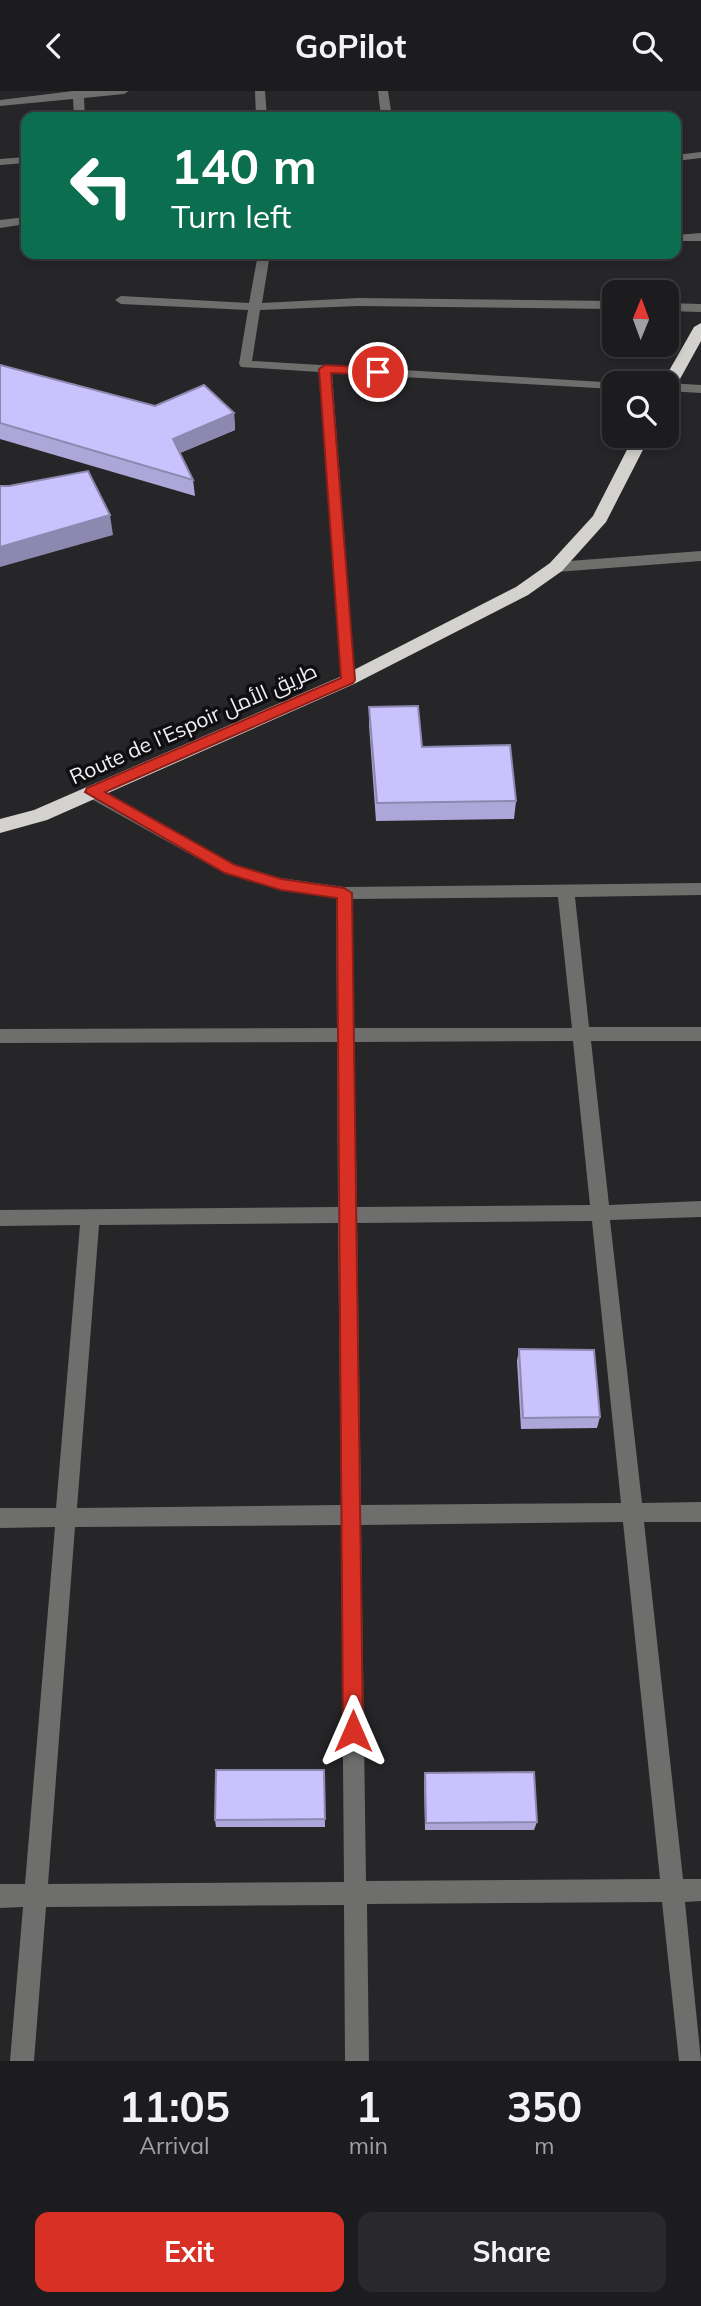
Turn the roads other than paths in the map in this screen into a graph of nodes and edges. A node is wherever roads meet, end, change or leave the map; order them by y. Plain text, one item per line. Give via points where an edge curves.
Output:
1 (124, 91) edge
2 (260, 91) edge
3 (383, 91) edge
4 (78, 93) edge
5 (0, 103) edge
6 (80, 112) edge
7 (262, 112) edge
8 (386, 112) edge
9 (701, 155) edge
10 (681, 157) edge
11 (21, 160) edge
12 (0, 162) edge
13 (21, 222) edge
14 (0, 224) edge
15 (701, 237) edge
16 (681, 238) edge
17 (263, 259) edge
18 (121, 300) dead end
19 (602, 305) edge
20 (255, 307) junction
21 (679, 307) edge
22 (701, 308) edge
23 (701, 327) edge
24 (325, 369) junction
25 (676, 371) edge
26 (602, 384) edge
27 (679, 388) edge
28 (701, 389) edge
29 (636, 448) edge
30 (701, 556) edge
31 (556, 567) junction
32 (348, 680) junction
33 (92, 792) junction
34 (0, 826) edge
35 (701, 889) edge
36 (565, 892) junction
37 (344, 893) junction
38 (582, 1034) junction
39 (701, 1034) edge
40 (346, 1035) junction
41 (0, 1036) edge
42 (701, 1209) edge
43 (600, 1213) junction
44 (348, 1214) junction
45 (0, 1217) edge
46 (90, 1217) junction
47 (701, 1512) edge
48 (632, 1513) junction
49 (351, 1515) junction
50 (0, 1518) edge
51 (66, 1518) junction
52 (673, 1890) junction
53 (701, 1890) edge
54 (355, 1893) junction
55 (0, 1896) edge
56 (36, 1896) junction
57 (22, 2061) edge
58 (357, 2061) edge
59 (691, 2061) edge

1 - 4 street
2 - 7 street
3 - 8 street
4 - 5 street
4 - 6 street
9 - 10 street
11 - 12 street
13 - 14 street
15 - 16 street
17 - 20 street
18 - 20 street
19 - 20 street via 359,302
20 - 24 street via 245,364
21 - 22 street
23 - 25 highway
24 - 26 street
24 - 32 street
27 - 28 street
29 - 31 highway, Route de l’Espoir طريق الأمل via 600,518
30 - 31 street
31 - 32 highway, Route de l’Espoir طريق الأمل via 522,591
32 - 33 highway, Route de l’Espoir طريق الأمل
33 - 34 highway, Route de l’Espoir طريق الأمل
33 - 37 street via 230,869 281,884
35 - 36 street
36 - 37 street
36 - 38 street
37 - 40 street
38 - 39 street
38 - 40 street
38 - 43 street
40 - 41 street
40 - 44 street
42 - 43 street
43 - 44 street
43 - 48 street
44 - 46 street
44 - 49 street
45 - 46 street
46 - 51 street
47 - 48 street
48 - 49 street
48 - 52 street
49 - 51 street
49 - 54 street
50 - 51 street
51 - 56 street
52 - 53 street
52 - 54 street
52 - 59 street
54 - 56 street
54 - 58 street
55 - 56 street
56 - 57 street

